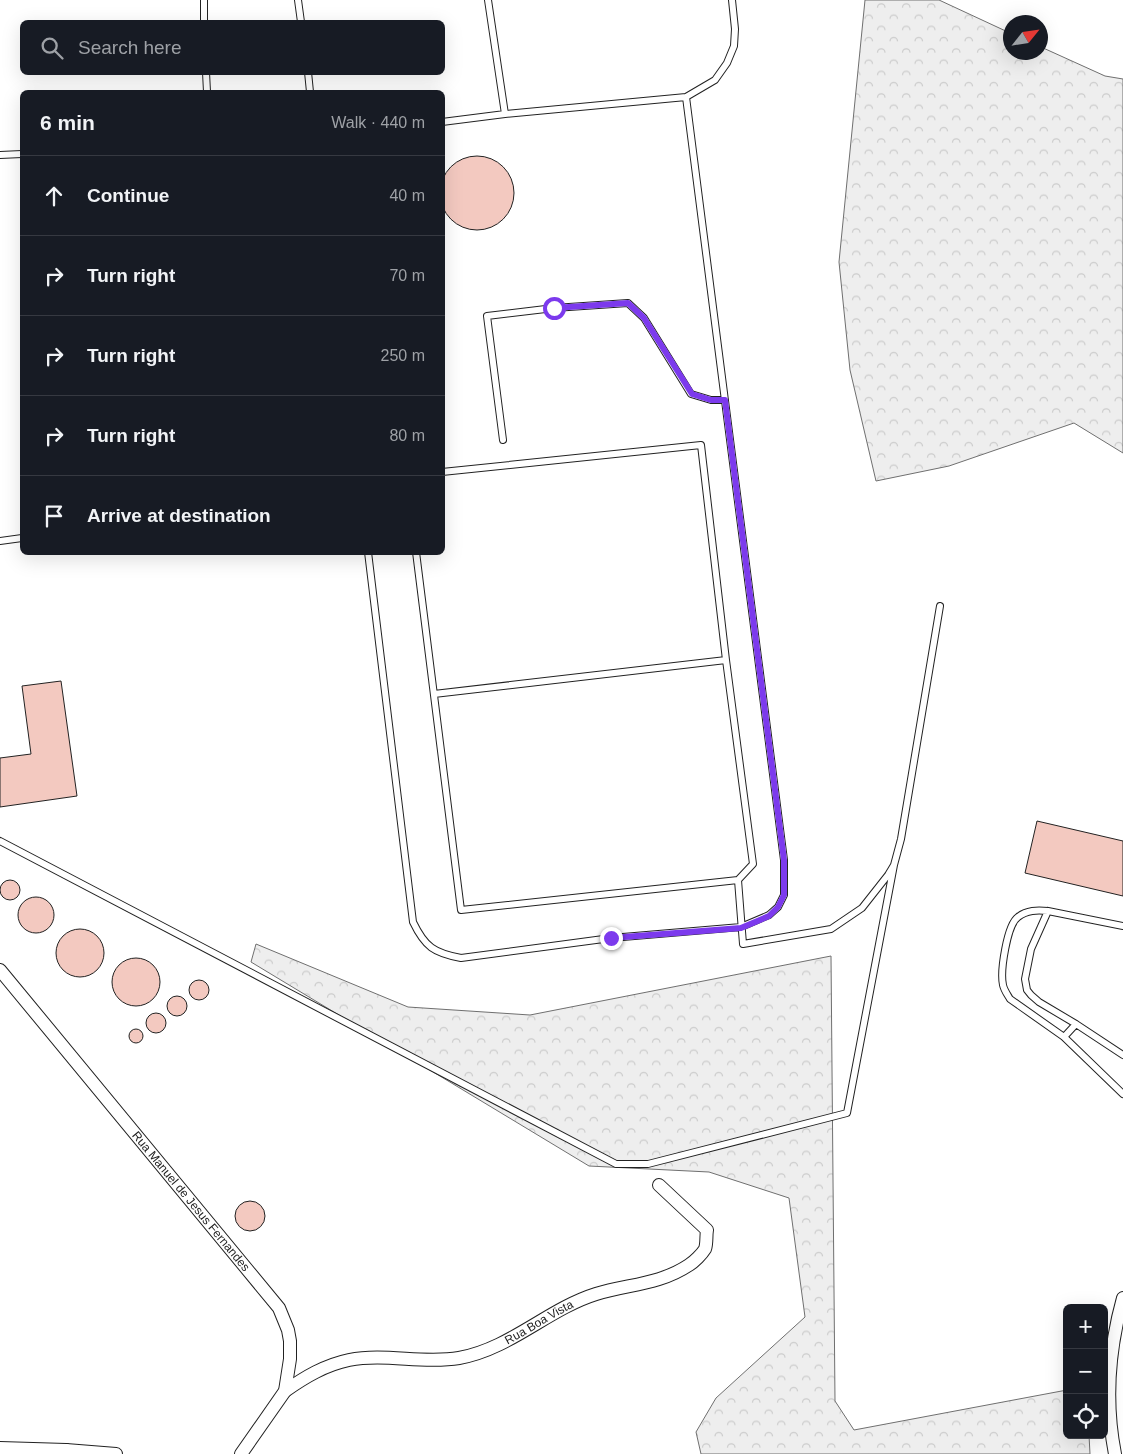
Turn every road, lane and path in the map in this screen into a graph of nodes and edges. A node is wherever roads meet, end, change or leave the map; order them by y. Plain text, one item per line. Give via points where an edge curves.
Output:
1 (204, 0) edge
2 (298, 0) edge
3 (488, 0) edge
4 (732, 0) edge
5 (204, 20) edge
6 (301, 20) edge
7 (206, 75) edge
8 (308, 75) edge
9 (206, 90) edge
10 (310, 90) edge
11 (686, 97) junction
12 (505, 114) junction
13 (445, 122) edge
14 (20, 154) edge
15 (0, 155) edge
16 (725, 400) junction
17 (504, 440) dead end
18 (445, 472) edge
19 (20, 538) edge
20 (0, 541) edge
21 (368, 555) edge
22 (416, 555) edge
23 (940, 606) dead end
24 (726, 660) junction
25 (434, 694) junction
26 (0, 841) edge
27 (894, 865) junction
28 (738, 880) junction
29 (1048, 911) junction
30 (1123, 926) edge
31 (741, 928) junction
32 (0, 970) edge
33 (1076, 1024) junction
34 (1064, 1037) junction
35 (1123, 1055) edge
36 (1123, 1094) edge
37 (659, 1186) dead end
38 (1123, 1298) edge
39 (285, 1391) junction
40 (0, 1448) edge
41 (63, 1452) edge
42 (116, 1454) edge
43 (241, 1454) edge
44 (1115, 1454) edge

1 - 5 lane
2 - 6 lane
3 - 12 lane
4 - 11 lane via 734,46 727,63 714,80
7 - 9 lane
8 - 10 lane
11 - 12 lane
11 - 16 lane
12 - 13 lane
14 - 15 lane
16 - 17 lane via 711,400 692,394 644,318 628,303 487,316
16 - 31 lane via 784,860 784,895 778,907 769,916
18 - 24 lane via 701,445
19 - 20 lane
21 - 31 lane via 414,922 429,948 443,955 461,958 611,938
22 - 25 lane
23 - 27 lane
24 - 25 lane
24 - 28 lane via 753,864
25 - 28 lane via 461,910
26 - 27 lane via 616,1164 648,1164 847,1113
27 - 31 lane via 862,908 831,930 743,944
28 - 31 lane
29 - 30 lane
29 - 33 lane via 1031,949 1026,984 1031,996
29 - 34 lane via 1028,912 1013,921 1009,930 1003,984 1010,999
32 - 39 street, Rua Manuel de Jesus Fernandes via 278,1308 290,1341
33 - 34 lane
33 - 35 lane
34 - 36 lane
37 - 39 street, Rua Boa Vista via 707,1230 705,1248 690,1264 655,1281 596,1294 559,1310 516,1336 460,1358 350,1360 308,1375
38 - 44 street via 1116,1325 1109,1391 1110,1430
39 - 43 street, Rua Manuel de Jesus Fernandes
40 - 41 street
41 - 42 street

